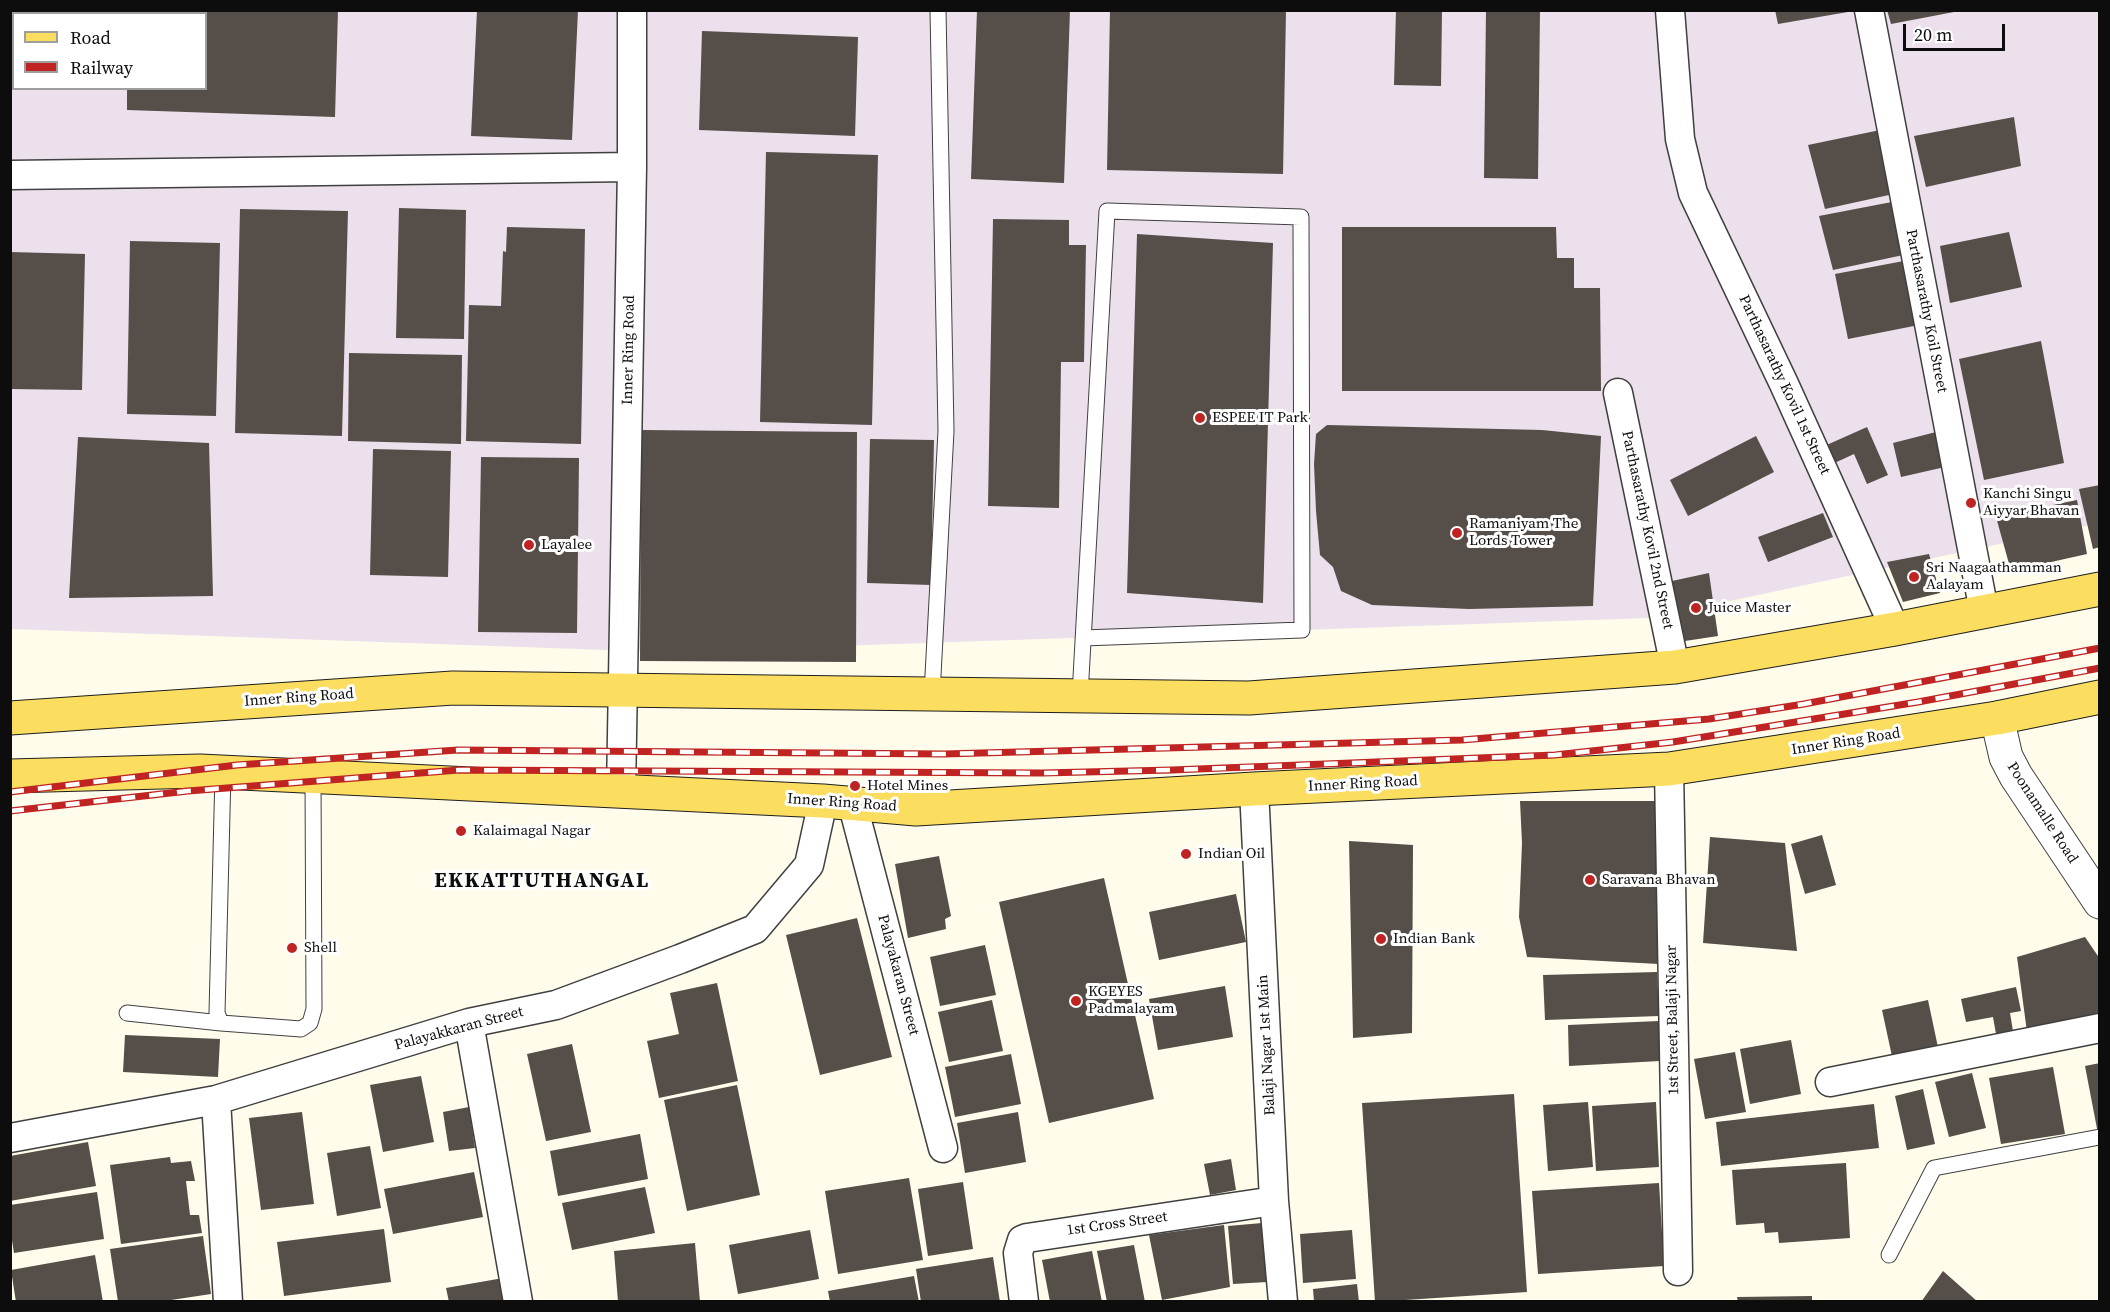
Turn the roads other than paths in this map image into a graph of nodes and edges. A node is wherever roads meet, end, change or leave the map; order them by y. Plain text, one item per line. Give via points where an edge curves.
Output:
1 (632, 10) edge
2 (938, 10) edge
3 (1670, 10) edge
4 (1869, 10) edge
5 (632, 166) junction
6 (10, 176) edge
7 (1618, 393) dead end
8 (2100, 589) edge
9 (1984, 611) junction
10 (1895, 629) junction
11 (1083, 638) junction
12 (1675, 667) junction
13 (623, 689) junction
14 (932, 694) junction
15 (1080, 696) junction
16 (2100, 697) edge
17 (10, 717) edge
18 (1997, 718) junction
19 (1669, 770) junction
20 (223, 773) junction
21 (10, 776) edge
22 (313, 776) junction
23 (1254, 789) junction
24 (621, 792) junction
25 (838, 802) junction
26 (2100, 902) edge
27 (127, 1013) dead end
28 (221, 1023) junction
29 (469, 1023) junction
30 (2100, 1028) edge
31 (1830, 1082) dead end
32 (216, 1100) junction
33 (2100, 1137) edge
34 (10, 1138) edge
35 (943, 1148) dead end
36 (1274, 1201) junction
37 (1890, 1254) dead end
38 (1678, 1271) dead end
39 (228, 1302) edge
40 (518, 1302) edge
41 (1024, 1302) edge
42 (1283, 1302) edge

1 - 5 street, Inner Ring Road
2 - 14 lane via 946,431
3 - 10 street, Parthasarathy Kovil 1st Street via 1680,139 1693,194 1780,374
4 - 9 street, Parthasarathy Koil Street
5 - 6 street
5 - 13 street, Inner Ring Road
7 - 12 street, Parthasarathy Kovil 2nd Street
8 - 9 main road, Inner Ring Road
9 - 10 main road, Inner Ring Road
10 - 12 main road, Inner Ring Road
11 - 11 lane via 1107,211 1301,217 1302,630
11 - 15 lane
12 - 15 main road, Inner Ring Road via 1249,698
13 - 14 main road, Inner Ring Road
13 - 17 main road, Inner Ring Road via 453,688
13 - 24 street, Inner Ring Road
14 - 15 main road, Inner Ring Road
16 - 18 main road, Inner Ring Road
18 - 19 main road, Inner Ring Road
18 - 26 street, Poonamalle Road via 2006,757 2016,776
19 - 23 main road, Inner Ring Road
19 - 38 street, 1st Street, Balaji Nagar
20 - 21 main road, Inner Ring Road
20 - 22 main road, Inner Ring Road
20 - 28 lane via 217,1013
22 - 24 main road, Inner Ring Road
22 - 28 lane via 314,1009 310,1023 301,1029
23 - 25 main road, Inner Ring Road via 916,809
23 - 36 street, Balaji Nagar 1st Main
24 - 25 main road, Inner Ring Road
25 - 29 street, Palayakkaran Street via 809,865 755,929 556,1005
25 - 35 street, Palayakaran Street
27 - 28 lane
29 - 32 street, Palayakkaran Street
29 - 40 street
30 - 31 street
32 - 34 street, Palayakkaran Street
32 - 39 street
33 - 37 lane via 1934,1168
36 - 41 street, 1st Cross Street via 1022,1240 1018,1253
36 - 42 street, Balaji Nagar 1st Main

